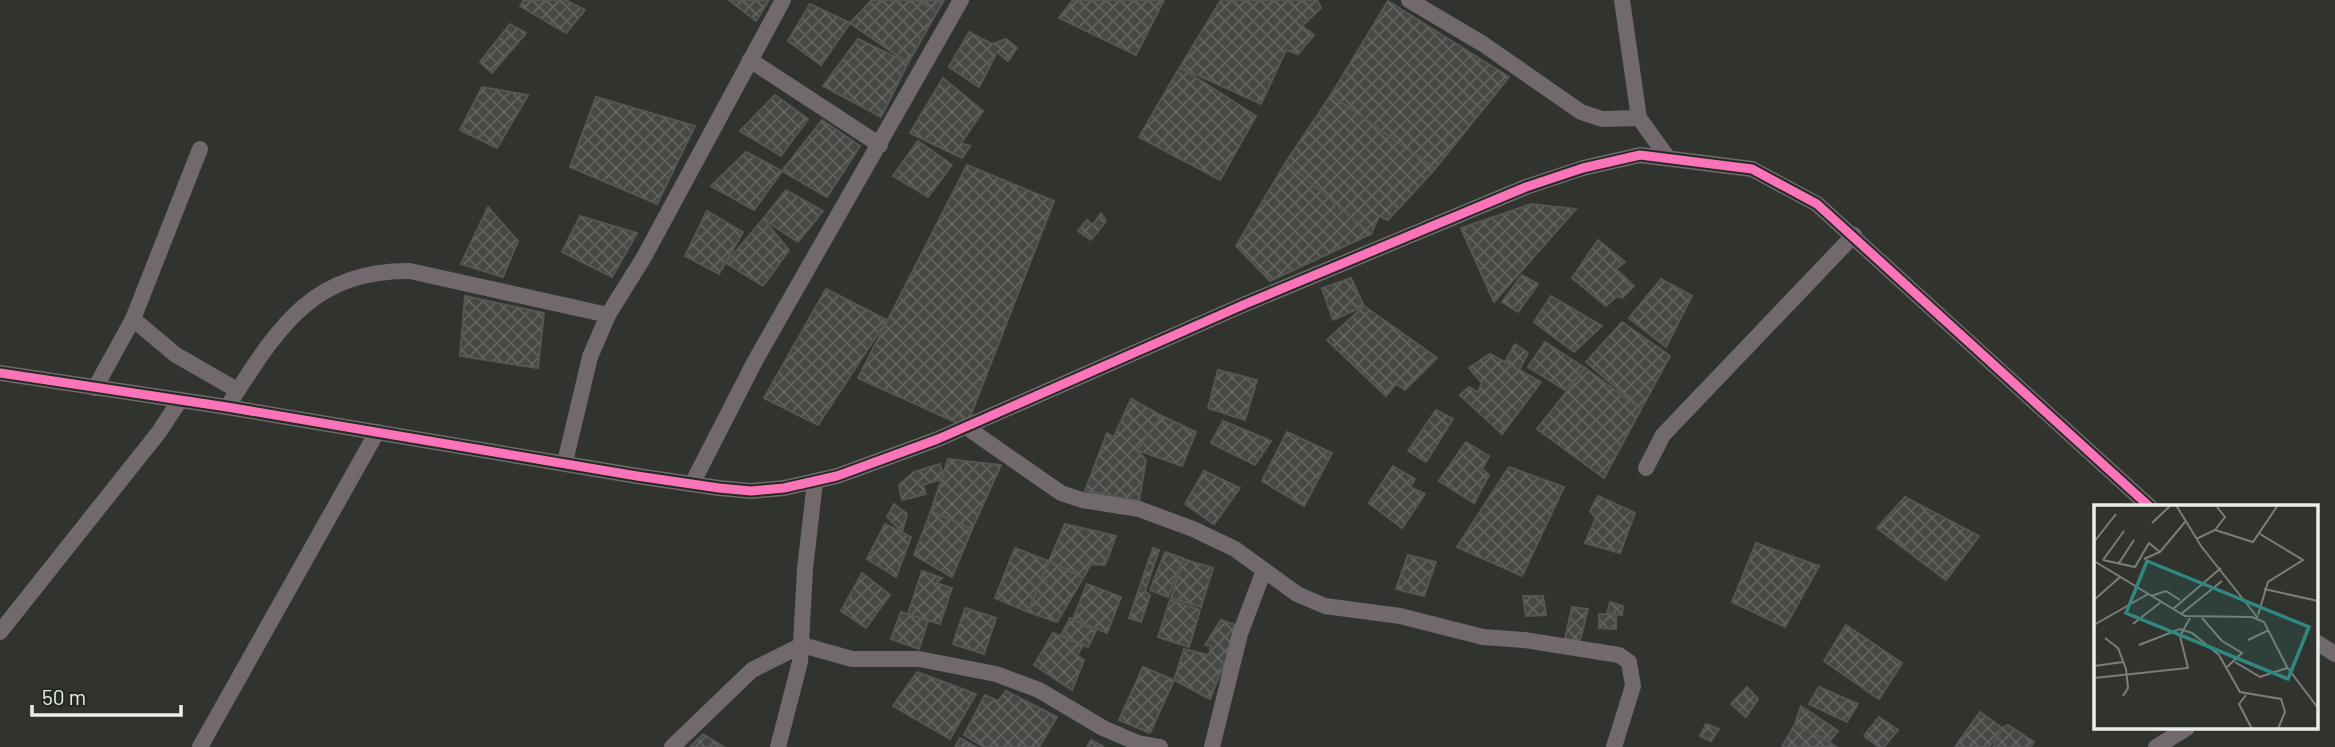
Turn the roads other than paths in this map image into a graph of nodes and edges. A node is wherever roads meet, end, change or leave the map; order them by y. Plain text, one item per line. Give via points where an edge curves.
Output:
1 (783, 0) edge
2 (961, 0) edge
3 (1409, 0) edge
4 (1622, 0) edge
5 (750, 60) junction
6 (1639, 118) junction
7 (880, 145) junction
8 (200, 149) dead end
9 (1668, 158) junction
10 (1854, 235) junction
11 (608, 316) junction
12 (133, 318) junction
13 (0, 373) edge
14 (95, 388) junction
15 (237, 390) junction
16 (180, 400) junction
17 (227, 407) junction
18 (966, 427) junction
19 (377, 432) junction
20 (565, 462) junction
21 (1646, 468) dead end
22 (815, 482) junction
23 (692, 484) junction
24 (2148, 505) edge
25 (1264, 570) junction
26 (0, 632) edge
27 (2318, 643) edge
28 (802, 645) junction
29 (2335, 654) edge
30 (2185, 730) edge
31 (200, 747) edge
32 (672, 747) edge
33 (778, 747) edge
34 (1160, 747) edge
35 (1212, 747) edge
36 (1614, 747) edge
37 (2156, 747) edge

1 - 5 street
2 - 7 street
3 - 6 street via 1483,44 1580,112 1602,119
4 - 6 street
5 - 7 street
5 - 11 street
6 - 9 street
7 - 23 street via 755,360
8 - 12 street
9 - 10 street via 1752,169 1817,204
9 - 18 street via 1640,155 1526,187
10 - 21 street via 1672,426
10 - 24 street
11 - 15 street via 410,271 381,271 338,283 295,311
11 - 20 street via 590,358
12 - 14 street
12 - 15 street via 176,355
13 - 14 street
14 - 16 street
15 - 17 street
16 - 17 street
16 - 26 street
17 - 19 street
18 - 22 street
18 - 25 street via 1061,494 1139,509 1193,529 1235,549
19 - 20 street
19 - 31 street
20 - 23 street
22 - 23 street via 751,491
22 - 28 street
25 - 35 street via 1240,634
25 - 36 street via 1297,594 1325,606 1400,615 1483,637 1524,639 1619,656 1629,662 1633,686
27 - 29 street
28 - 32 street via 752,670
28 - 33 street
28 - 34 street via 852,659 919,659 996,674 1040,690 1103,728
30 - 37 street

